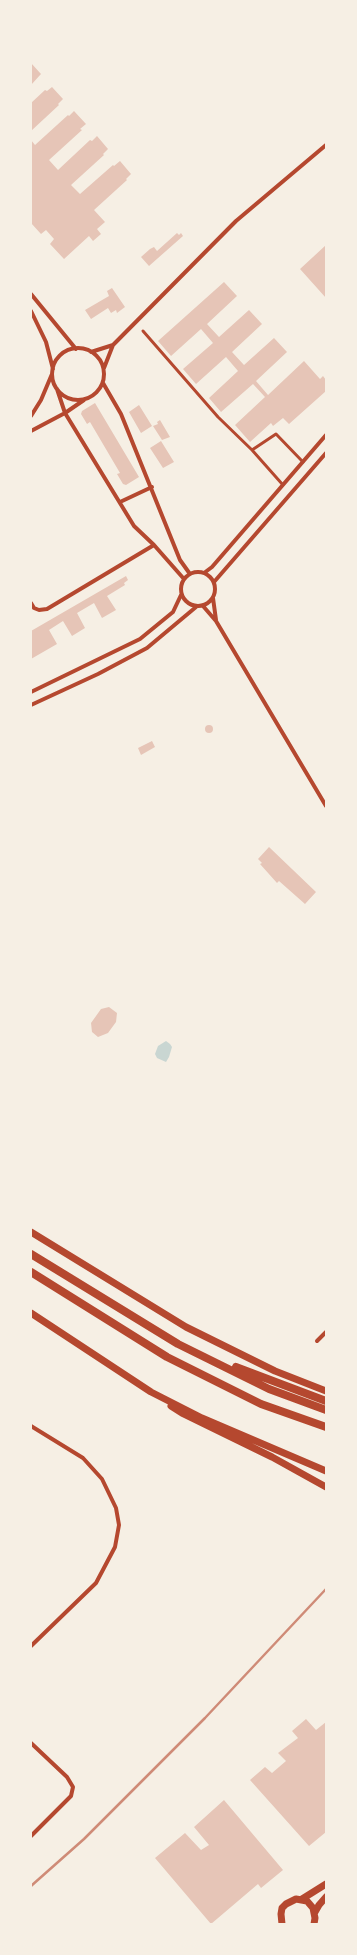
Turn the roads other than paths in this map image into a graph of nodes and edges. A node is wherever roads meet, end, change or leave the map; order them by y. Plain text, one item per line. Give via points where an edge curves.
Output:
1 (326, 145) edge
2 (31, 294) edge
3 (31, 311) edge
4 (143, 331) dead end
5 (113, 345) junction
6 (76, 349) junction
7 (91, 352) junction
8 (104, 368) junction
9 (53, 371) junction
10 (103, 383) junction
11 (57, 389) junction
12 (84, 399) junction
13 (65, 413) junction
14 (31, 416) edge
15 (31, 431) edge
16 (326, 435) edge
17 (252, 450) junction
18 (326, 453) edge
19 (303, 462) junction
20 (283, 485) junction
21 (152, 487) junction
22 (120, 502) junction
23 (154, 545) junction
24 (204, 573) junction
25 (190, 574) junction
26 (184, 579) junction
27 (214, 582) junction
28 (181, 595) junction
29 (213, 598) junction
30 (31, 603) edge
31 (203, 606) junction
32 (196, 607) junction
33 (216, 621) junction
34 (31, 692) edge
35 (31, 705) edge
36 (326, 806) edge
37 (31, 1232) edge
38 (31, 1254) edge
39 (31, 1272) edge
40 (31, 1313) edge
41 (326, 1332) edge
42 (317, 1341) dead end
43 (178, 1344) junction
44 (326, 1391) edge
45 (151, 1392) junction
46 (326, 1401) edge
47 (326, 1410) edge
48 (31, 1426) edge
49 (326, 1427) edge
50 (326, 1471) edge
51 (326, 1487) edge
52 (31, 1646) edge
53 (31, 1743) edge
54 (31, 1836) edge
55 (326, 1884) edge
56 (326, 1897) edge
57 (302, 1900) junction
58 (315, 1912) junction
59 (280, 1923) edge
60 (314, 1924) edge

1 - 5 street via 236,221
2 - 6 street
3 - 9 street via 46,342
4 - 17 street via 218,417
5 - 7 street
5 - 8 street
6 - 7 street
6 - 9 street via 61,355
7 - 8 street via 101,361
8 - 10 street
9 - 11 street
9 - 14 street
10 - 12 street via 95,394
10 - 21 street via 121,414
11 - 12 street via 69,398
11 - 13 street
12 - 13 street
13 - 15 street
13 - 22 street
16 - 19 street
17 - 19 street via 276,434
17 - 20 street
18 - 27 street
19 - 20 street
20 - 24 street
21 - 22 street
21 - 25 street via 180,560
22 - 23 street via 134,526
23 - 26 street
23 - 30 street via 47,609 39,610
24 - 25 street
24 - 27 street
25 - 26 street
26 - 28 street via 181,584
27 - 29 street via 216,589
28 - 32 street via 190,605
28 - 34 street via 172,612 140,639
29 - 31 street
29 - 33 street
31 - 32 street
31 - 33 street
32 - 35 street via 147,648
33 - 36 street
37 - 44 main road via 186,1327 275,1371
38 - 43 highway
39 - 49 highway via 167,1357 261,1404
40 - 45 main road
41 - 42 street
43 - 46 highway
43 - 47 highway via 269,1389
45 - 50 main road via 202,1418
45 - 51 main road via 182,1413 272,1457
48 - 52 street via 83,1458 102,1479 116,1508 119,1525 115,1547 96,1583
53 - 54 street via 74,1787 71,1796
55 - 57 main road
56 - 58 main road
57 - 58 main road via 310,1904
57 - 59 main road via 296,1899 286,1904 280,1914
58 - 60 main road

